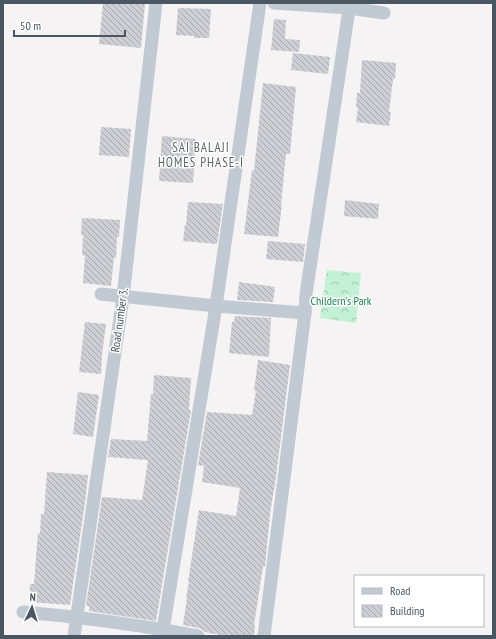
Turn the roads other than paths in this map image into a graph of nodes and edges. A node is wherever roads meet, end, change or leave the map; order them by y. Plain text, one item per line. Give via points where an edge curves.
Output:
1 (156, 3) edge
2 (260, 3) edge
3 (274, 3) edge
4 (350, 6) edge
5 (384, 13) dead end
6 (101, 294) dead end
7 (123, 297) junction
8 (216, 306) junction
9 (305, 313) junction
10 (23, 612) dead end
11 (76, 617) junction
12 (162, 633) edge
13 (74, 636) edge
14 (198, 636) edge
15 (264, 636) edge

1 - 7 street, Road number 3.
2 - 8 street
3 - 4 street
4 - 5 street
4 - 9 street
6 - 7 street
7 - 8 street
7 - 11 street, Road number 3.
8 - 9 street
8 - 12 street
9 - 15 street
10 - 11 street
11 - 12 street
11 - 13 street, Road number 3.
12 - 14 street

